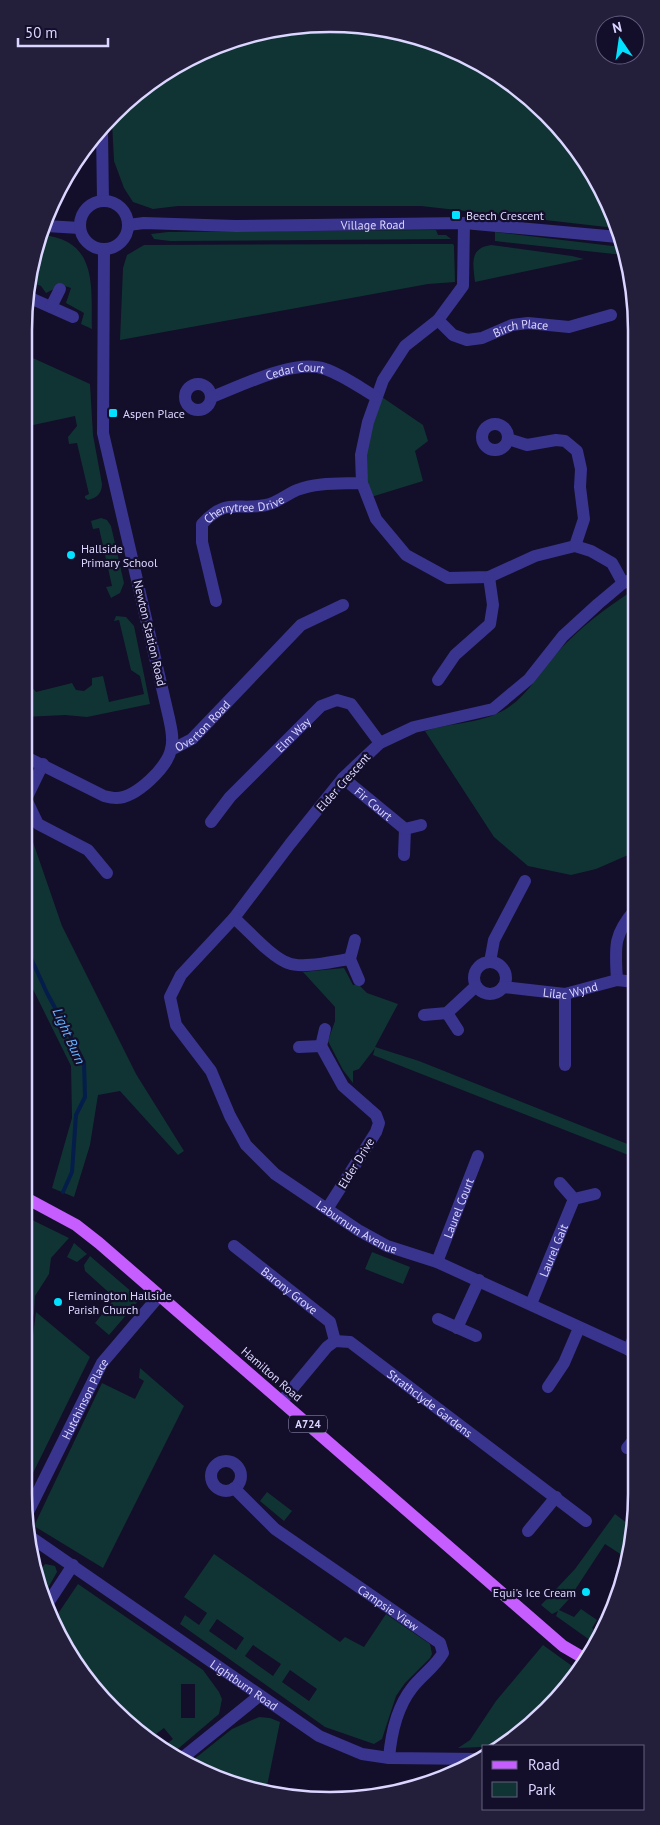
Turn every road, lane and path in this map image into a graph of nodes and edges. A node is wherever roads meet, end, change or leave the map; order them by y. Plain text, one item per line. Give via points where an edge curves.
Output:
1 (102, 139) edge
2 (103, 201) junction
3 (464, 223) junction
4 (128, 225) junction
5 (51, 226) edge
6 (80, 228) junction
7 (613, 237) edge
8 (104, 250) junction
9 (60, 289) dead end
10 (34, 300) edge
11 (51, 307) junction
12 (612, 315) dead end
13 (73, 317) dead end
14 (438, 320) junction
15 (376, 396) junction
16 (212, 397) dead end
17 (508, 439) dead end
18 (362, 483) junction
19 (575, 546) junction
20 (488, 577) junction
21 (628, 580) edge
22 (628, 582) edge
23 (216, 601) dead end
24 (343, 605) dead end
25 (438, 680) dead end
26 (380, 743) junction
27 (171, 750) junction
28 (32, 759) edge
29 (43, 764) junction
30 (343, 778) junction
31 (32, 787) edge
32 (32, 812) edge
33 (211, 822) dead end
34 (421, 825) dead end
35 (405, 829) junction
36 (404, 855) dead end
37 (107, 873) dead end
38 (525, 881) dead end
39 (234, 918) junction
40 (628, 918) edge
41 (355, 940) dead end
42 (350, 959) junction
43 (490, 962) junction
44 (359, 980) dead end
45 (617, 980) junction
46 (628, 981) edge
47 (476, 986) junction
48 (503, 987) junction
49 (565, 994) junction
50 (170, 997) joint
51 (447, 1013) junction
52 (424, 1015) dead end
53 (325, 1029) dead end
54 (458, 1030) dead end
55 (321, 1046) junction
56 (299, 1047) dead end
57 (565, 1065) dead end
58 (478, 1156) dead end
59 (560, 1183) dead end
60 (594, 1194) dead end
61 (574, 1199) junction
62 (32, 1201) edge
63 (327, 1209) junction
64 (234, 1246) dead end
65 (437, 1262) junction
66 (479, 1280) junction
67 (159, 1296) junction
68 (531, 1304) junction
69 (438, 1319) dead end
70 (456, 1328) junction
71 (579, 1328) junction
72 (476, 1336) dead end
73 (335, 1341) junction
74 (628, 1350) edge
75 (548, 1387) dead end
76 (282, 1401) junction
77 (234, 1488) dead end
78 (556, 1497) junction
79 (33, 1505) edge
80 (586, 1520) dead end
81 (528, 1531) dead end
82 (36, 1541) edge
83 (73, 1565) junction
84 (51, 1599) edge
85 (580, 1656) edge
86 (259, 1696) junction
87 (185, 1755) edge
88 (388, 1758) junction
89 (470, 1758) edge

1 - 2 street
2 - 4 street via 111,202 123,211
2 - 6 street via 88,207 80,220
3 - 4 street, Village Road
3 - 7 street, Village Road
3 - 14 street via 463,286
4 - 8 street via 121,243
5 - 6 street
6 - 8 street via 86,241
8 - 27 street, Newton Station Road via 103,433 169,718
9 - 11 street
10 - 11 street
11 - 13 street
12 - 14 street, Birch Place via 569,327 528,323 512,325 482,338 467,340 454,335
14 - 15 street via 405,346
15 - 16 street, Cedar Court via 324,368 305,366 271,374
15 - 18 street via 361,455
17 - 19 street via 527,445 565,441 577,451 584,519
18 - 20 street via 376,519 406,555 448,578
18 - 23 street, Cherrytree Drive via 314,485 267,505 229,506 213,512 202,524 202,542
19 - 20 street via 535,556
19 - 21 street via 612,563
20 - 25 street via 493,605 490,624 455,654
22 - 26 street, Elder Crescent via 563,636 529,679 493,709 414,727
24 - 27 street, Overton Road via 301,625 192,739
26 - 30 street, Elder Crescent
26 - 33 street, Elm Way via 351,704 337,700 321,706 230,797
27 - 29 street, Overton Road via 150,780 130,795 116,798 104,796
28 - 29 street, Overton Road
29 - 31 street
30 - 35 street, Fir Court
30 - 39 street, Elder Crescent
32 - 37 street via 38,824 88,850
34 - 35 street, Fir Court
35 - 36 street, Fir Court
38 - 43 street via 494,940
39 - 42 street via 288,963 301,965
39 - 50 street, Elder Crescent via 181,975
40 - 45 street via 621,926 614,945
41 - 42 street
42 - 44 street
43 - 47 street via 477,969 474,975
43 - 48 street via 503,970
45 - 46 street, Lilac Wynd
45 - 49 street, Lilac Wynd
47 - 48 street via 492,994
47 - 51 street
48 - 49 street, Lilac Wynd
49 - 57 street
50 - 63 street, Laburnum Avenue via 176,1026 211,1071 246,1145 275,1174
51 - 52 street
51 - 54 street
53 - 55 street
55 - 56 street
55 - 63 street, Elder Drive via 343,1086 376,1115 379,1123
58 - 65 street, Laurel Court
59 - 61 street
60 - 61 street
61 - 68 street, Laurel Gait
62 - 67 main road, Hamilton Road / A724 via 76,1225
63 - 65 street, Laburnum Avenue via 387,1246
64 - 73 street, Barony Grove via 330,1322
65 - 66 street, Laburnum Avenue
66 - 68 street, Laburnum Avenue
66 - 70 street
67 - 76 main road, Hamilton Road / A724
67 - 79 street, Hutchinson Place via 102,1363
68 - 71 street, Laburnum Avenue
69 - 70 street
70 - 72 street
71 - 74 street, Laburnum Avenue
71 - 75 street via 564,1363
73 - 76 street
73 - 78 street, Strathclyde Gardens via 350,1342
76 - 85 main road, Hamilton Road / A724 via 556,1640
77 - 88 street, Campsie View via 275,1529 440,1643 443,1652 438,1661 412,1687 400,1709
78 - 80 street, Strathclyde Gardens
78 - 81 street
82 - 83 street, Lightburn Road
83 - 84 street
83 - 86 street, Lightburn Road
86 - 87 street
86 - 88 street, Lightburn Road via 319,1736 362,1754
88 - 89 street, Lightburn Road

